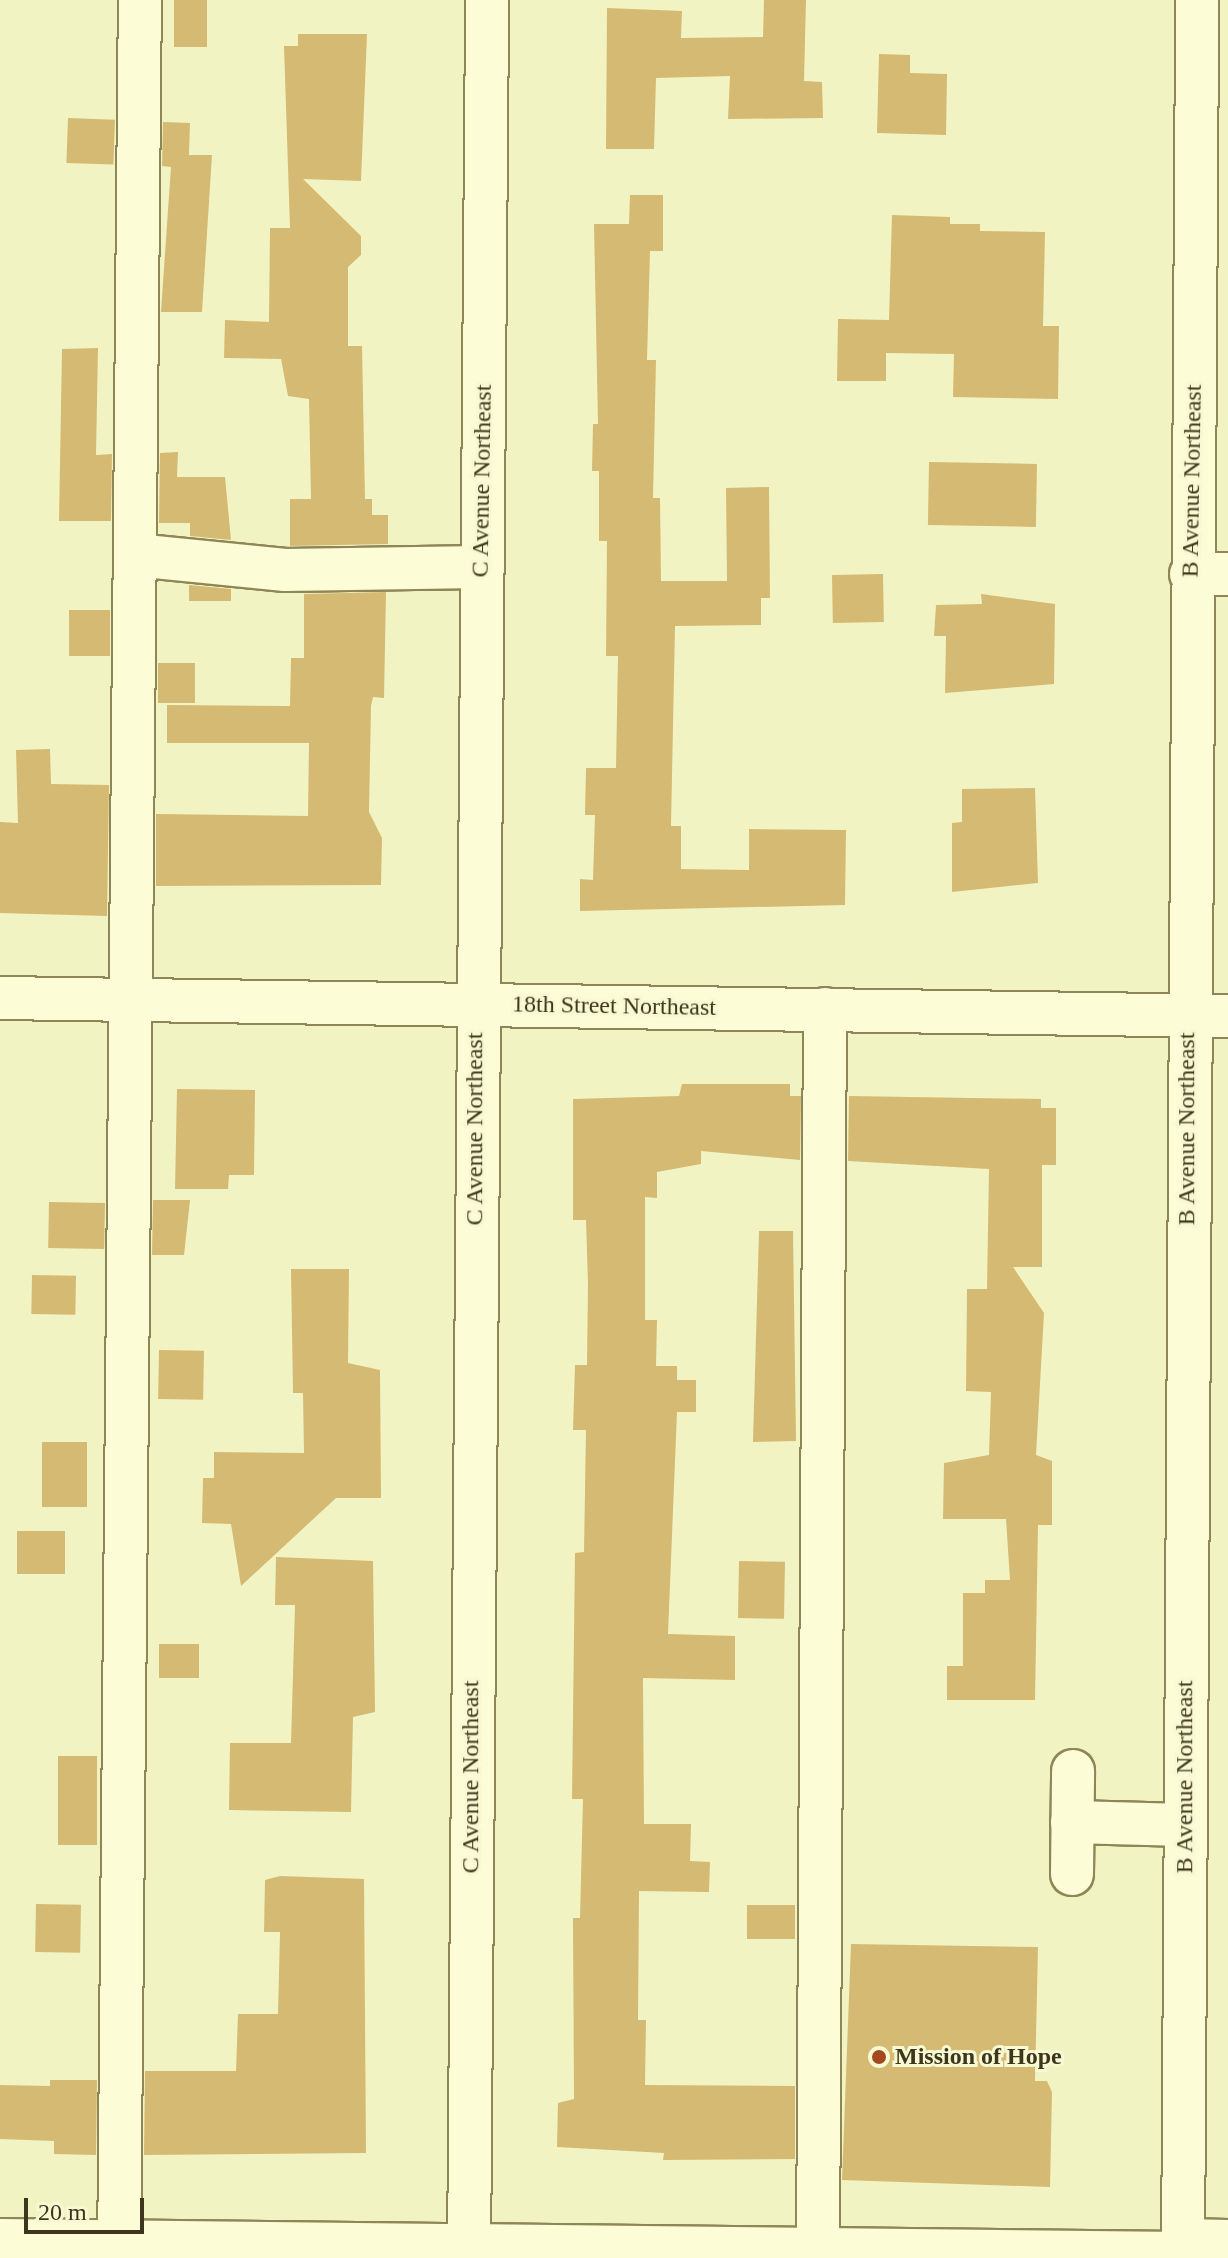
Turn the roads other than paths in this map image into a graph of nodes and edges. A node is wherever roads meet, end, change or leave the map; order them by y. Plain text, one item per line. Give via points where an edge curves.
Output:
1 (140, 0) edge
2 (487, 0) edge
3 (1197, 0) edge
4 (1210, 409) edge
5 (135, 555) junction
6 (481, 567) junction
7 (1210, 574) edge
8 (0, 998) edge
9 (131, 998) junction
10 (476, 1004) junction
11 (825, 1009) junction
12 (1187, 1015) junction
13 (1228, 1016) edge
14 (1073, 1771) dead end
15 (1072, 1822) junction
16 (1185, 1825) junction
17 (1072, 1874) dead end
18 (0, 2240) edge
19 (1228, 2241) edge
20 (119, 2250) edge
21 (1183, 2251) edge
22 (469, 2253) edge
23 (818, 2254) edge

1 - 5 street
2 - 6 street, C Avenue Northeast
3 - 4 street, B Avenue Northeast
4 - 7 street, B Avenue Northeast
5 - 6 street via 285,570
5 - 9 street
6 - 10 street, C Avenue Northeast
7 - 12 street, B Avenue Northeast
8 - 9 street, 18th Street Northeast
9 - 10 street, 18th Street Northeast
9 - 20 street
10 - 11 street, 18th Street Northeast
10 - 22 street, C Avenue Northeast
11 - 12 street, 18th Street Northeast
11 - 23 street
12 - 13 street, 18th Street Northeast
12 - 16 street, B Avenue Northeast
14 - 15 street
15 - 16 street
15 - 17 street
16 - 21 street, B Avenue Northeast
18 - 20 street
19 - 21 street
20 - 22 street
21 - 23 street
22 - 23 street

